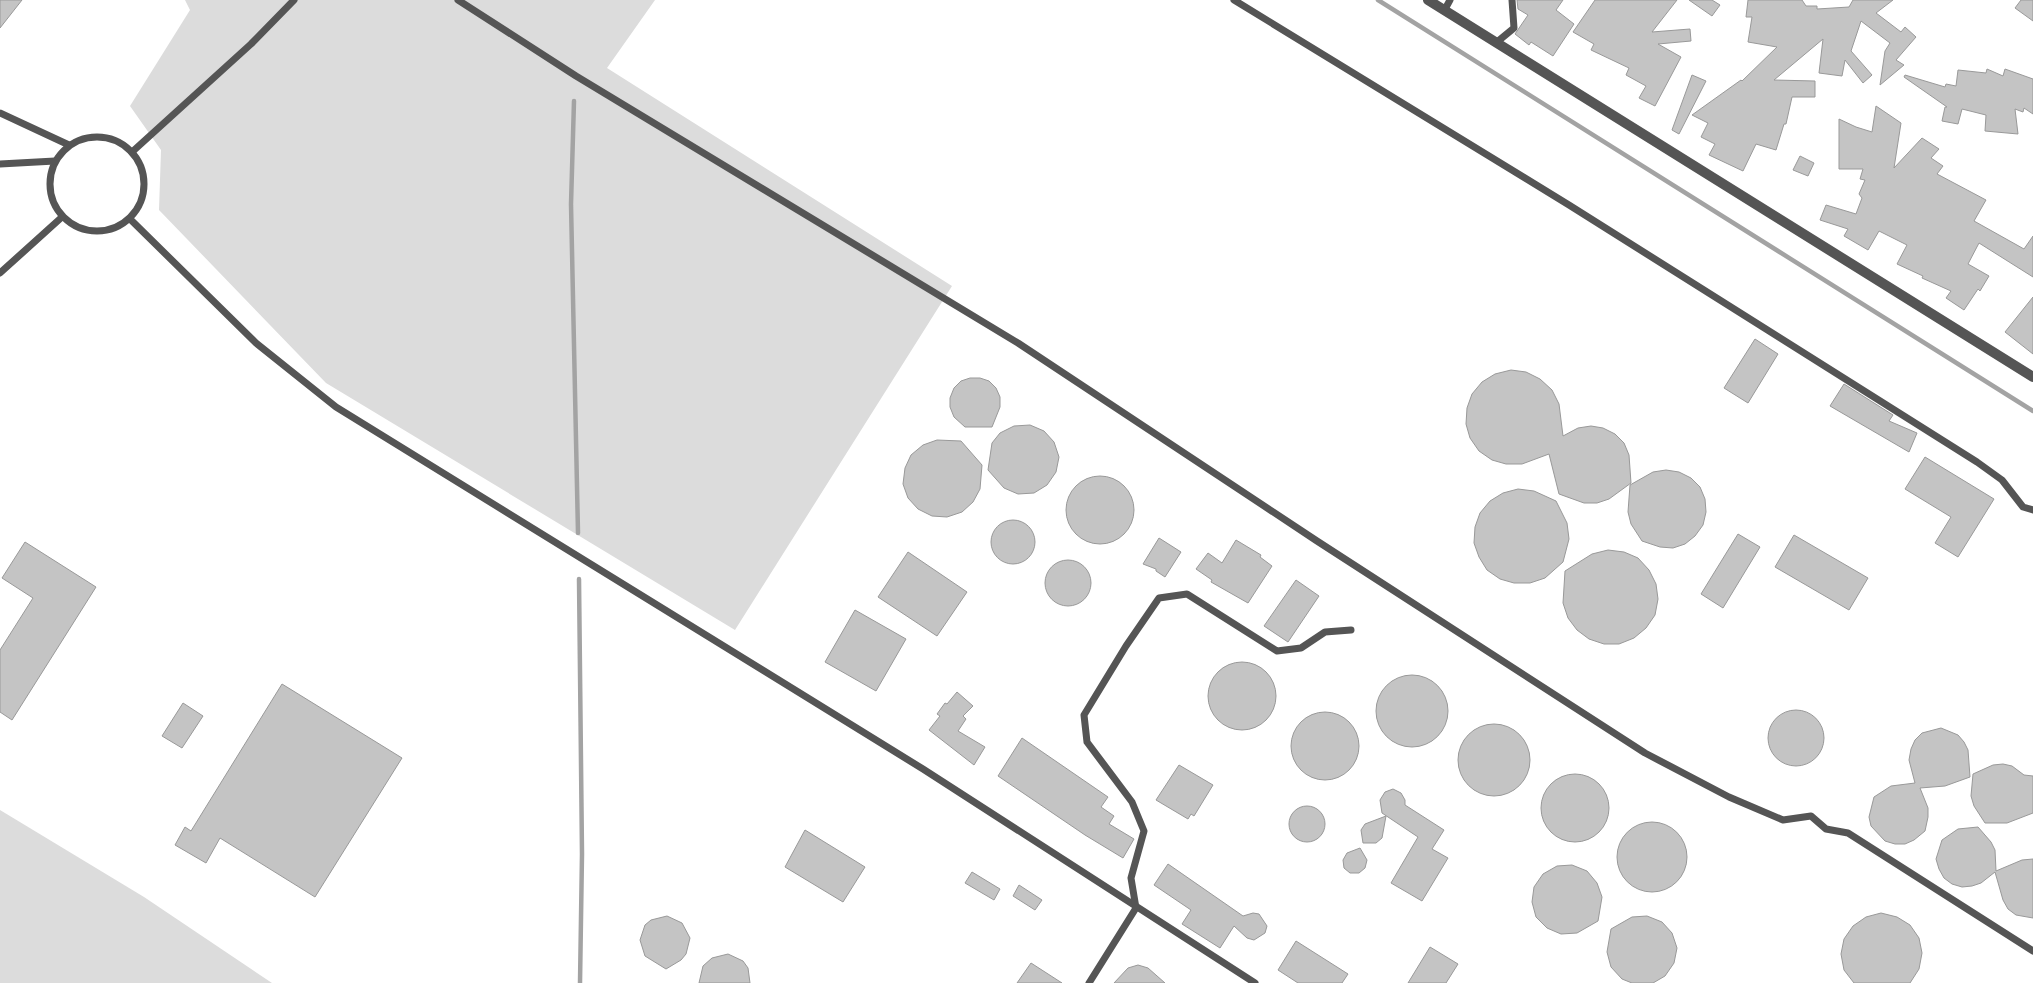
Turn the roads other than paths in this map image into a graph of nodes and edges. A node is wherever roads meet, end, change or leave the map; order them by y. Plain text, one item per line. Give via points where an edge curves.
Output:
1 (294, 0) edge
2 (458, 0) edge
3 (1234, 0) edge
4 (1428, 0) edge
5 (1450, 0) edge
6 (1512, 0) edge
7 (1444, 11) junction
8 (1497, 42) junction
9 (0, 113) edge
10 (69, 145) junction
11 (132, 152) junction
12 (55, 162) junction
13 (0, 164) edge
14 (62, 217) junction
15 (130, 219) junction
16 (0, 273) edge
17 (2033, 376) edge
18 (2033, 510) edge
19 (1351, 630) dead end
20 (1136, 908) junction
21 (2033, 951) edge
22 (1089, 983) edge
23 (1255, 983) edge

1 - 11 lane via 251,44
2 - 21 lane via 576,76 1018,343 1645,753 1729,797 1783,820 1811,816 1826,829 1848,833
3 - 18 lane via 1569,205 1977,462 2002,480 2023,507
4 - 7 street
5 - 7 lane
6 - 8 lane via 1514,28
7 - 8 street
8 - 17 street
9 - 10 lane
10 - 11 lane via 91,137 106,138 120,142
10 - 12 lane
11 - 15 lane via 145,178 142,200
12 - 13 lane
12 - 14 lane via 49,190
14 - 15 lane via 74,226 103,232 118,228
14 - 16 lane
15 - 20 lane via 256,343 336,407 915,764
19 - 20 lane via 1325,632 1301,648 1277,651 1186,594 1159,598 1084,715 1087,742 1132,802 1144,831 1131,878
20 - 22 lane
20 - 23 lane

